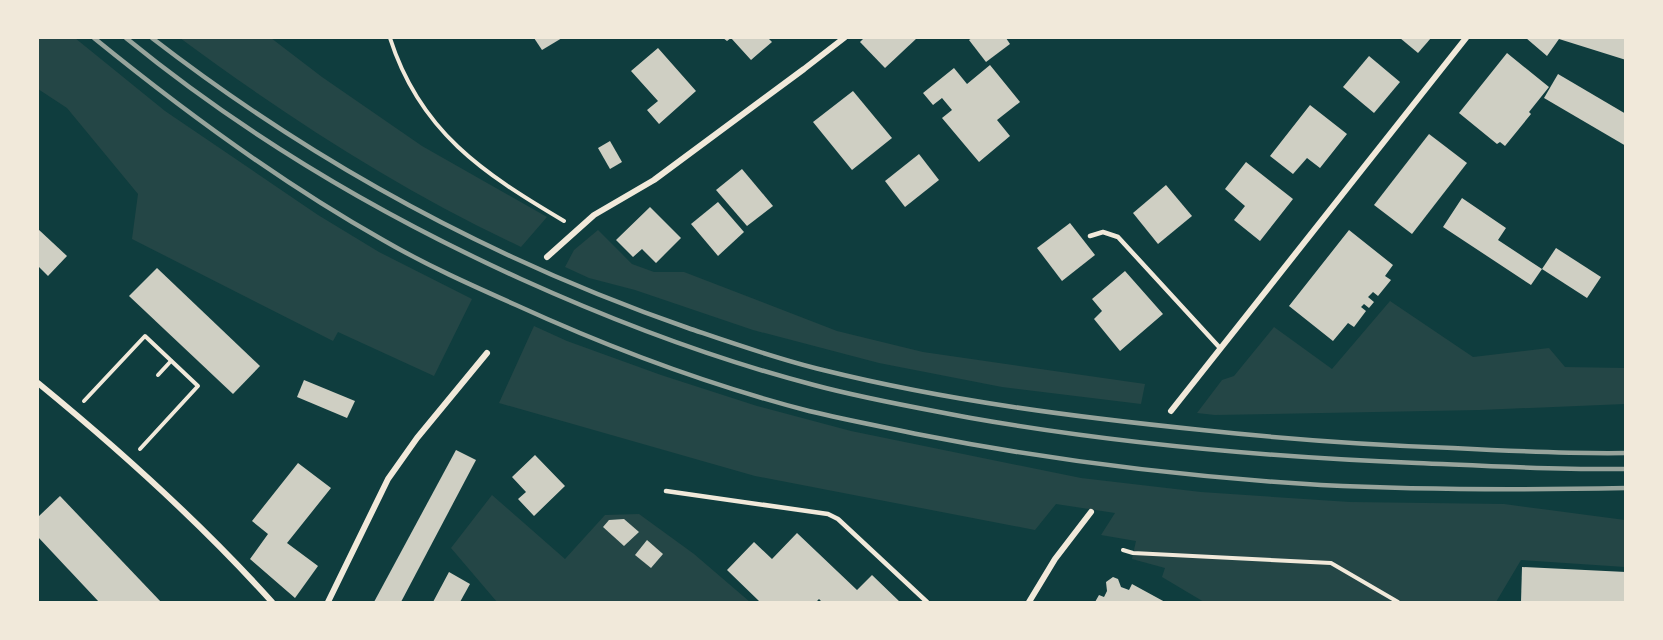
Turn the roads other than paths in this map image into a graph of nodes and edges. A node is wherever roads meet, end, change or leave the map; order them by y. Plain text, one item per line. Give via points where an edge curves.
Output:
1 (844, 38) edge
2 (1466, 38) edge
3 (1090, 236) dead end
4 (547, 257) dead end
5 (1220, 348) junction
6 (487, 353) dead end
7 (38, 384) edge
8 (1171, 411) dead end
9 (666, 490) dead end
10 (1091, 512) dead end
11 (272, 603) edge
12 (328, 603) edge
13 (927, 603) edge
14 (1029, 603) edge

1 - 4 street via 654,180 594,215
2 - 5 street
3 - 5 lane via 1103,232 1118,237
5 - 8 street
6 - 12 street via 388,479
7 - 11 street via 129,460
9 - 13 lane via 828,514
10 - 14 street via 1055,559

